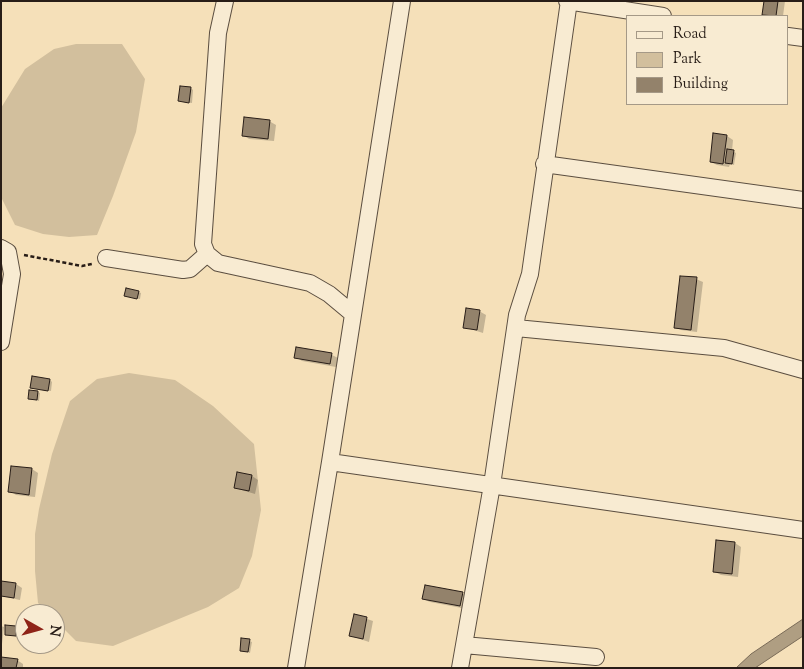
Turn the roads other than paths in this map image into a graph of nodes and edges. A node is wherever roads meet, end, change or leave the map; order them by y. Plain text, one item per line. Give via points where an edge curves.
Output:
1 (225, 1) edge
2 (402, 1) edge
3 (569, 1) edge
4 (657, 15) edge
5 (789, 36) edge
6 (803, 38) edge
7 (544, 164) junction
8 (803, 200) edge
9 (4, 250) edge
10 (206, 254) junction
11 (106, 258) road end
12 (353, 314) junction
13 (516, 328) junction
14 (1, 342) edge
15 (803, 370) edge
16 (330, 462) junction
17 (492, 485) junction
18 (803, 530) edge
19 (464, 645) junction
20 (596, 657) dead end
21 (296, 668) edge
22 (460, 668) edge

1 - 10 street via 218,33 204,224
2 - 12 street
3 - 4 street
3 - 7 street
5 - 6 street
7 - 8 street
7 - 13 street via 530,274 518,308
9 - 14 street via 12,274
10 - 11 street via 190,269 183,270
10 - 12 street via 218,263 310,283
12 - 16 street
13 - 15 street via 724,348
13 - 17 street
16 - 17 street
16 - 21 street
17 - 18 street
17 - 19 street
19 - 20 street
19 - 22 street

